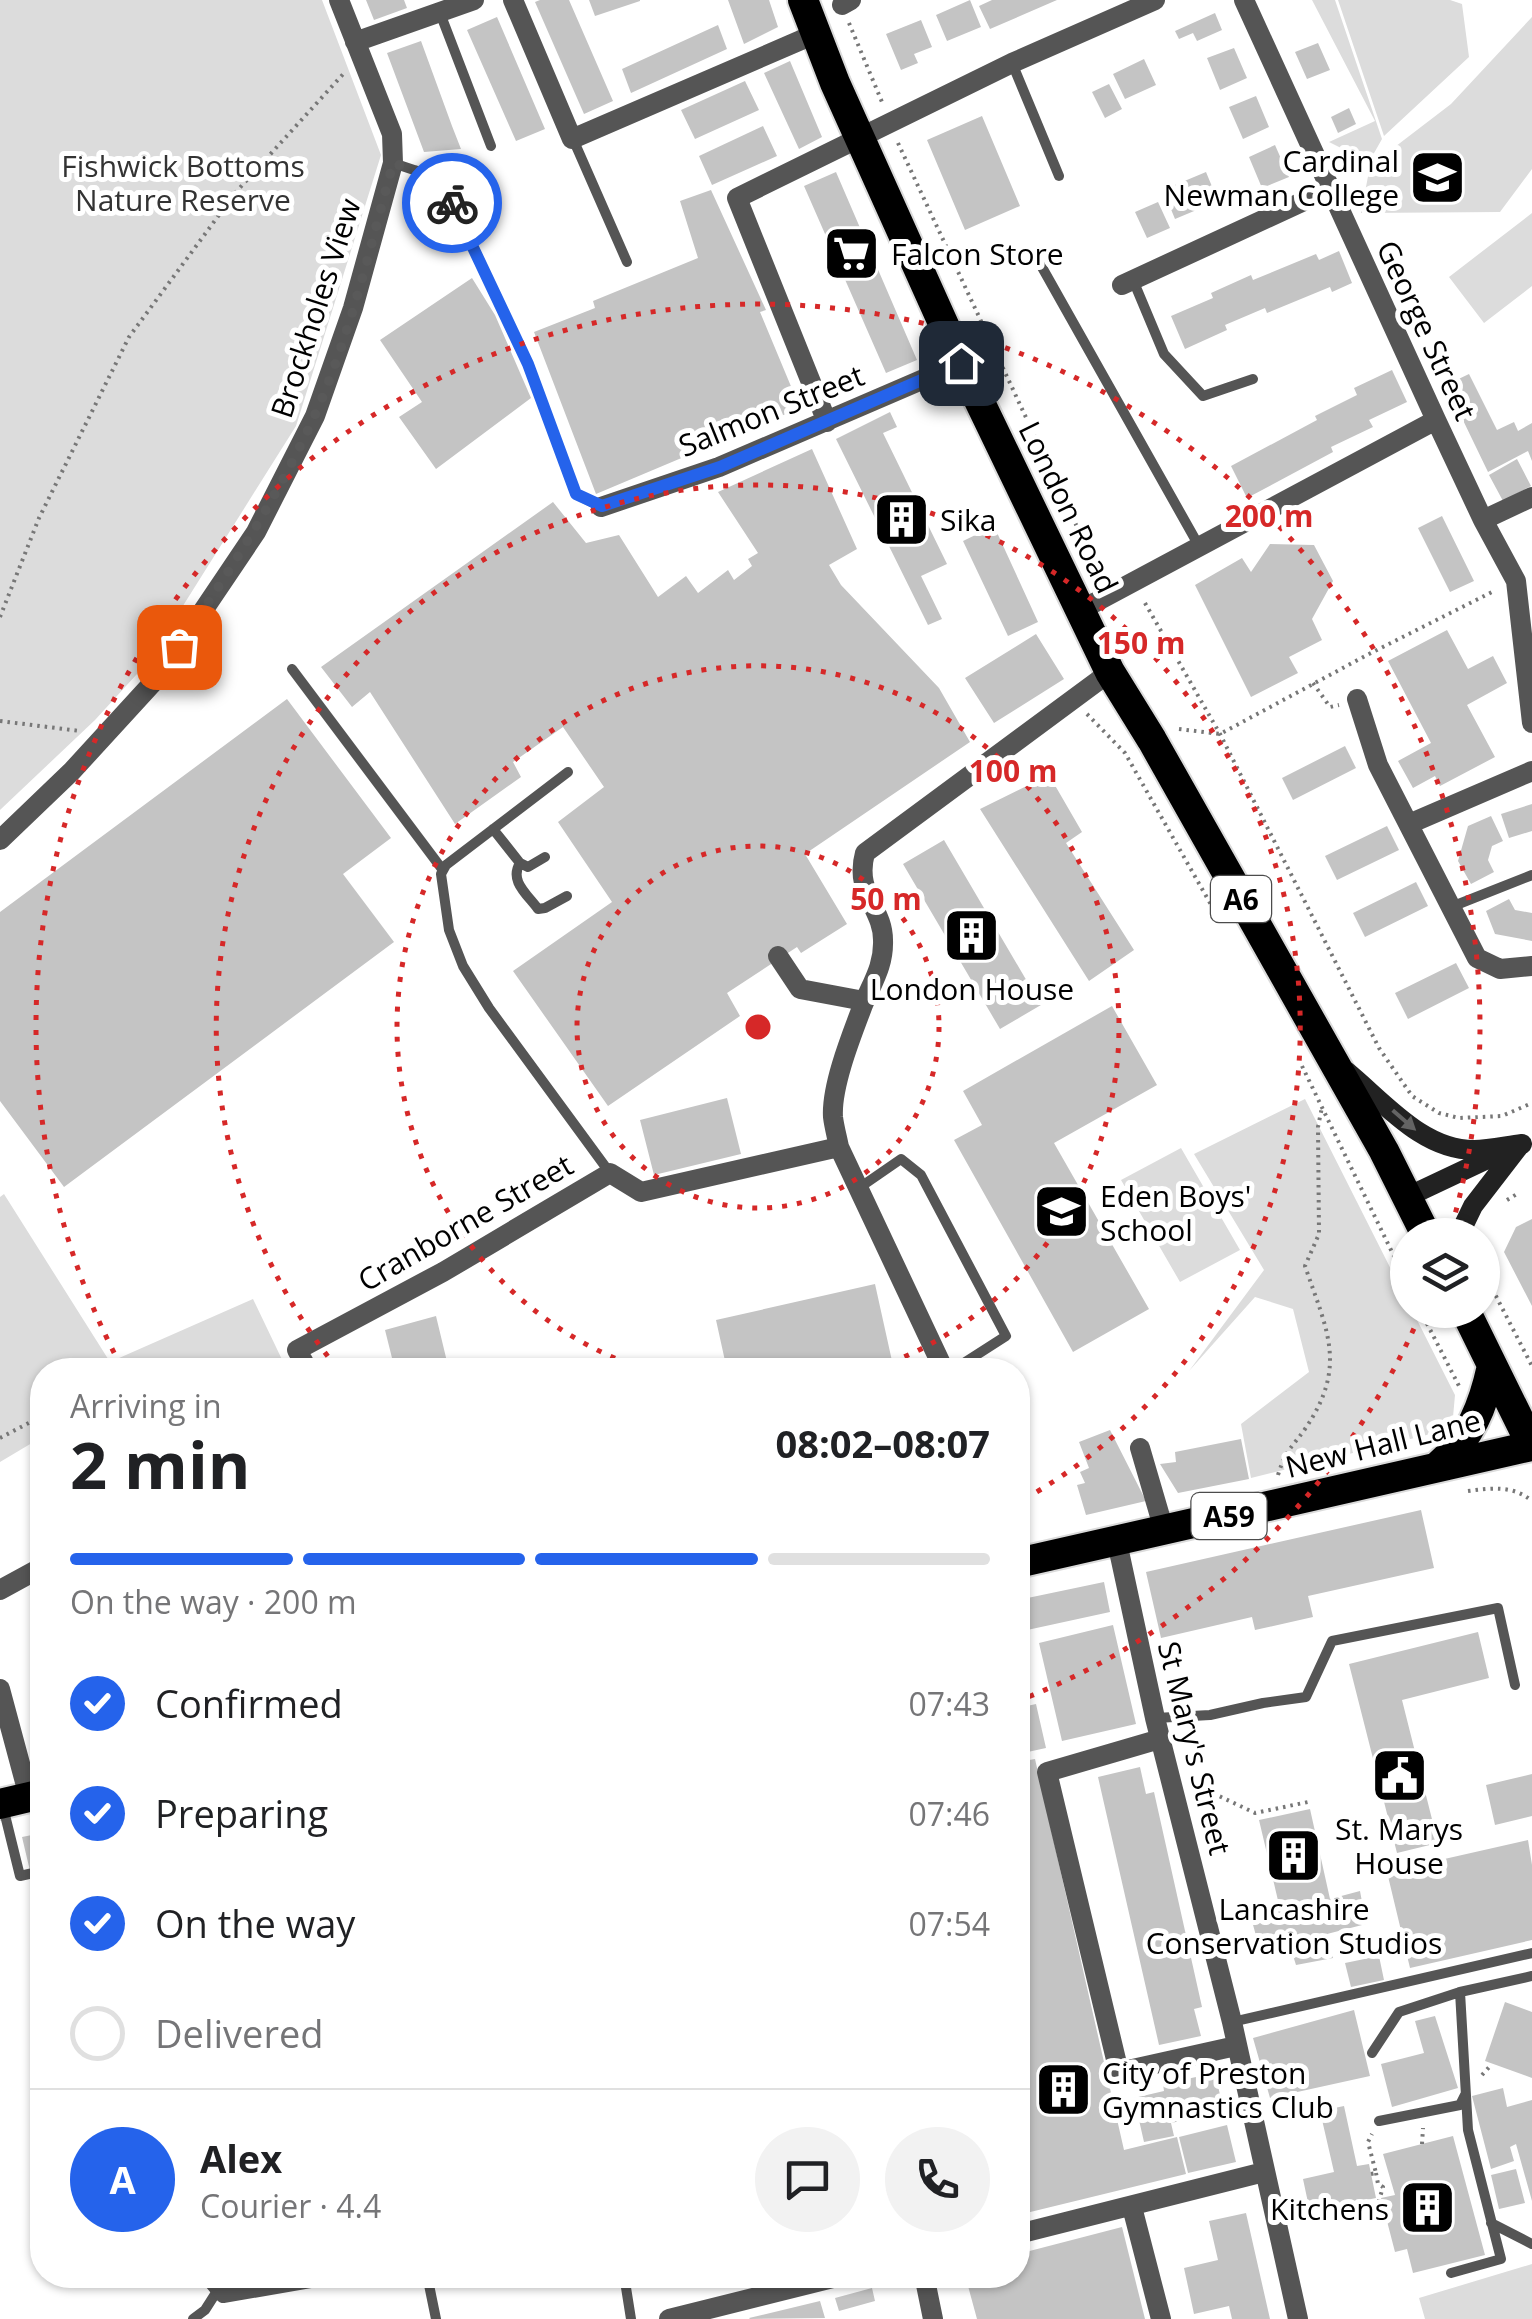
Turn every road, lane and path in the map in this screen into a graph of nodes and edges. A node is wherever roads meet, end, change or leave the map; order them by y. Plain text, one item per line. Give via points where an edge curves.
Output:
1 (339, 0) edge
2 (474, 0) edge
3 (513, 0) edge
4 (803, 0) edge
5 (1155, 0) edge
6 (1244, 0) edge
7 (846, 2) edge
8 (440, 12) junction
9 (816, 34) junction
10 (357, 49) junction
11 (1012, 63) junction
12 (891, 125) junction
13 (572, 138) junction
14 (862, 140) junction
15 (491, 146) dead end
16 (393, 163) junction
17 (1059, 176) dead end
18 (1328, 190) junction
19 (1034, 252) dead end
20 (627, 262) dead end
21 (1128, 283) joint
22 (961, 363) junction
23 (1253, 379) dead end
24 (1436, 420) junction
25 (826, 422) junction
26 (1532, 497) edge
27 (602, 506) joint
28 (1483, 520) junction
29 (1199, 546) junction
30 (1516, 581) junction
31 (1134, 582) junction
32 (1109, 595) junction
33 (1079, 611) junction
34 (0, 616) edge
35 (292, 669) dead end
36 (1110, 672) junction
37 (1313, 684) junction
38 (1358, 698) joint
39 (1065, 703) junction
40 (0, 721) edge
41 (1532, 724) edge
42 (105, 734) junction
43 (1220, 734) junction
44 (1532, 770) edge
45 (568, 772) dead end
46 (1409, 824) junction
47 (494, 829) junction
48 (0, 840) edge
49 (545, 857) dead end
50 (520, 863) junction
51 (442, 869) junction
52 (1532, 875) edge
53 (566, 896) dead end
54 (1451, 907) junction
55 (1218, 917) dead end
56 (778, 956) dead end
57 (1532, 966) edge
58 (864, 1002) junction
59 (1295, 1052) dead end
60 (1330, 1057) junction
61 (1532, 1102) edge
62 (1322, 1105) junction
63 (1527, 1141) edge
64 (839, 1147) junction
65 (610, 1173) junction
66 (860, 1188) junction
67 (1407, 1197) junction
68 (1418, 1218) edge
69 (1467, 1218) edge
70 (1390, 1247) edge
71 (1500, 1304) edge
72 (1429, 1328) edge
73 (1473, 1328) edge
74 (301, 1358) edge
75 (938, 1358) edge
76 (972, 1358) edge
77 (1492, 1366) junction
78 (1532, 1366) edge
79 (1464, 1396) dead end
80 (30, 1422) edge
81 (0, 1438) edge
82 (1532, 1446) edge
83 (1140, 1448) dead end
84 (1445, 1464) junction
85 (1277, 1480) dead end
86 (1532, 1500) edge
87 (1164, 1530) junction
88 (1117, 1542) junction
89 (1030, 1560) edge
90 (30, 1574) edge
91 (0, 1590) edge
92 (1515, 1685) dead end
93 (0, 1689) edge
94 (1154, 1718) junction
95 (1160, 1740) junction
96 (19, 1800) edge
97 (1308, 1802) dead end
98 (1178, 1808) junction
99 (30, 1873) edge
100 (1532, 1953) edge
101 (1532, 1976) edge
102 (1460, 1992) junction
103 (1232, 2022) junction
104 (1236, 2046) junction
105 (1372, 2052) dead end
106 (1466, 2094) junction
107 (1379, 2121) joint
108 (1424, 2128) dead end
109 (1422, 2144) dead end
110 (1264, 2172) junction
111 (1132, 2207) junction
112 (1386, 2218) dead end
113 (1492, 2223) junction
114 (1030, 2231) edge
115 (1532, 2244) edge
116 (1451, 2272) dead end
117 (212, 2288) edge
118 (220, 2288) edge
119 (253, 2288) edge
120 (430, 2288) edge
121 (626, 2288) edge
122 (793, 2288) edge
123 (927, 2288) edge
124 (193, 2319) edge
125 (436, 2319) edge
126 (631, 2319) edge
127 (669, 2319) edge
128 (933, 2319) edge
129 (1161, 2319) edge
130 (1298, 2319) edge

1 - 10 street, Brockholes View
2 - 8 street
3 - 13 street
4 - 9 highway, London Road / A6
5 - 11 street
6 - 18 street, George Street
7 - 12 path
8 - 10 street
8 - 15 lane
9 - 13 street
9 - 14 highway, London Road / A6
10 - 16 street, Brockholes View via 392,134
10 - 34 path via 236,192 129,336 39,518
11 - 12 street
11 - 17 lane
12 - 14 street
12 - 32 path
13 - 20 lane
14 - 22 highway, London Road / A6
14 - 25 street via 737,198
16 - 27 lane via 441,179 528,364 576,494
16 - 42 street, Brockholes View via 353,308 306,432 245,548 160,676
18 - 21 street
18 - 24 street, George Street
19 - 29 lane
21 - 23 lane via 1164,354 1203,396
22 - 25 street, Salmon Street
22 - 33 highway, London Road / A6
24 - 28 street, George Street
24 - 29 street
25 - 27 street, Salmon Street
26 - 28 street
28 - 30 street, George Street
29 - 31 street
30 - 37 path
30 - 41 street
31 - 32 street
31 - 43 path
32 - 33 street
33 - 36 highway, London Road / A6
35 - 51 lane
36 - 39 street
36 - 60 highway, London Road / A6
37 - 38 path via 1330,708
37 - 43 path
38 - 46 street via 1378,765
39 - 55 path via 1091,716 1125,753
39 - 58 street via 865,852 862,878 884,939 876,983
40 - 42 path
42 - 48 street, Brockholes View
43 - 61 path via 1379,1048 1412,1096 1459,1118 1502,1116
44 - 46 street
45 - 47 lane
46 - 54 street
47 - 50 lane
47 - 51 lane
49 - 50 lane via 528,867
50 - 53 lane via 516,880 538,909
51 - 65 lane via 450,930 463,966
52 - 54 lane
54 - 57 street via 1477,958 1500,970
56 - 58 street via 800,989
58 - 64 street via 833,1114
59 - 62 path
60 -> 63 street via 1443,1146 1475,1150
60 - 67 highway, London Road / A6
62 - 70 path
62 - 85 path via 1319,1234 1305,1266 1331,1342 1331,1377 1305,1428 1285,1450
63 - 67 street
63 - 69 street
64 - 65 street, Cranborne Street via 641,1192
64 - 66 street
65 - 74 street, Cranborne Street via 297,1350
66 - 75 street
66 - 76 lane via 902,1159 921,1176 1006,1336
67 - 68 highway, London Road / A6
71 - 78 path
72 - 79 path
73 - 77 highway
77 - 82 highway
77 - 84 highway via 1471,1430
80 - 81 path
82 - 84 highway, New Hall Lane / A59
83 - 87 street
84 - 86 path via 1458,1492 1498,1487
84 - 87 highway, New Hall Lane / A59
87 - 88 highway, New Hall Lane / A59
88 - 89 highway, New Hall Lane / A59
88 - 94 street, St Mary's Street
90 - 91 street
92 - 94 lane via 1498,1608 1332,1642 1306,1698
93 - 96 street
94 - 95 street, St Mary's Street
95 - 98 street, St Mary's Street
95 - 104 street via 1048,1772 1118,2072
96 - 99 lane via 20,1876
97 - 98 path via 1255,1813 1219,1796
98 - 103 street, St Mary's Street
100 - 103 lane
101 - 102 lane
102 - 105 lane via 1399,2012
102 - 106 lane
103 - 104 street, St Mary's Street
104 - 110 street, St Mary's Street
106 - 107 lane via 1460,2105
106 - 113 lane via 1468,2130
107 - 112 path via 1368,2142
108 - 109 path
110 - 111 street
110 - 130 street, St Mary's Street
111 - 114 street
111 - 129 street
113 - 115 lane
113 - 116 lane via 1501,2259
117 - 124 lane via 205,2310
118 - 119 street
120 - 125 lane
121 - 126 lane
122 - 127 street
123 - 128 street

